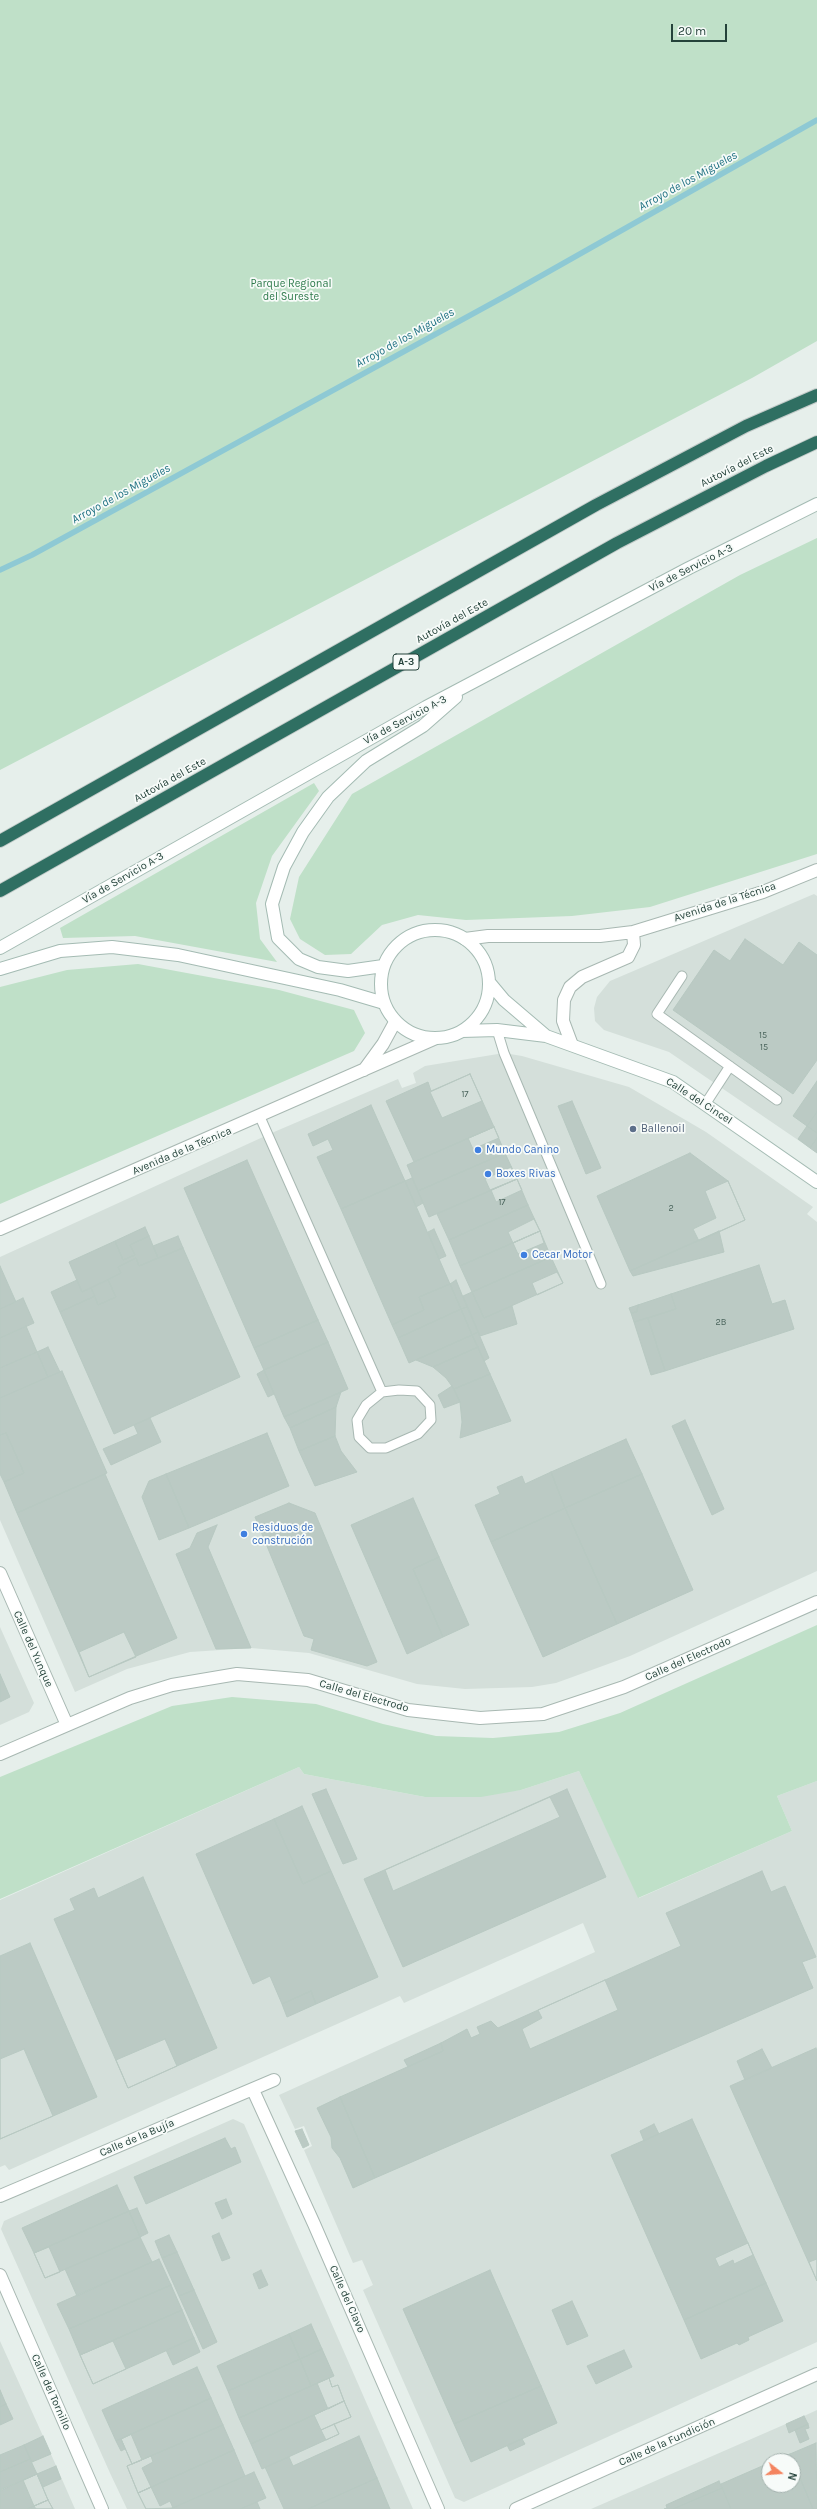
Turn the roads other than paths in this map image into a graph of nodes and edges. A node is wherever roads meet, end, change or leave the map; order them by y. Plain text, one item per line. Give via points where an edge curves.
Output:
1 (817, 394) edge
2 (817, 442) edge
3 (817, 504) edge
4 (468, 687) junction
5 (0, 841) edge
6 (817, 870) edge
7 (0, 891) edge
8 (632, 932) junction
9 (465, 938) junction
10 (0, 948) edge
11 (383, 966) junction
12 (0, 969) edge
13 (682, 976) dead end
14 (489, 982) junction
15 (384, 1003) junction
16 (395, 1022) junction
17 (497, 1030) junction
18 (462, 1031) junction
19 (546, 1036) junction
20 (436, 1038) junction
21 (572, 1045) junction
22 (730, 1066) junction
23 (363, 1071) junction
24 (776, 1100) dead end
25 (706, 1103) junction
26 (260, 1117) junction
27 (817, 1182) edge
28 (0, 1229) edge
29 (601, 1284) dead end
30 (382, 1392) junction
31 (0, 1573) edge
32 (817, 1602) edge
33 (67, 1725) junction
34 (0, 1754) edge
35 (274, 2080) dead end
36 (253, 2090) junction
37 (0, 2196) edge
38 (0, 2275) edge
39 (817, 2374) edge
40 (102, 2509) edge
41 (438, 2509) edge
42 (516, 2509) edge

1 - 5 highway via 746,426 596,504
2 - 7 highway, Autovía del Este / A-3 via 617,543
3 - 4 street, Vía de Servicio A-3 via 689,568
4 - 10 street, Vía de Servicio A-3 via 296,780
4 - 11 street via 423,726 366,761 328,797 303,832 284,867 272,904 278,938 299,958 318,967 348,971
6 - 8 street, Avenida de la Técnica via 762,892
8 - 9 street, Avenida de la Técnica via 600,936
8 - 21 street via 634,945 628,956 582,977 570,987 564,1000 563,1022
9 - 11 street via 433,929 417,932 403,940 391,952
9 - 14 street via 477,950 486,965
11 - 15 street via 380,985
12 - 15 street via 60,951 112,947 186,957 340,990
13 - 22 lane via 657,1014
14 - 18 street via 482,1010
14 - 19 street via 504,1000
15 - 16 street
16 - 20 street via 414,1034
16 - 23 street, Avenida de la Técnica
17 - 18 street
17 - 19 street
17 - 29 lane via 504,1054
18 - 20 street
19 - 21 street, Calle del Cincel
20 - 23 street, Avenida de la Técnica
21 - 25 street, Calle del Cincel via 673,1082
22 - 24 lane
22 - 25 lane
23 - 26 street, Avenida de la Técnica
25 - 27 street, Calle del Cincel
26 - 28 street, Avenida de la Técnica
26 - 30 lane
30 - 30 lane via 366,1405 357,1420 359,1437 370,1448 386,1448 418,1434 430,1420 430,1405 417,1391
31 - 33 street, Calle del Yunque
32 - 33 street, Calle del Electrodo via 624,1687 543,1714 480,1718 408,1710 308,1680 237,1674 172,1685 130,1698
33 - 34 street, Calle del Electrodo
35 - 36 street, Calle de la Bujía
36 - 37 street, Calle de la Bujía
36 - 41 street, Calle del Clavo
38 - 40 street, Calle del Tornillo
39 - 42 street, Calle de la Fundición

